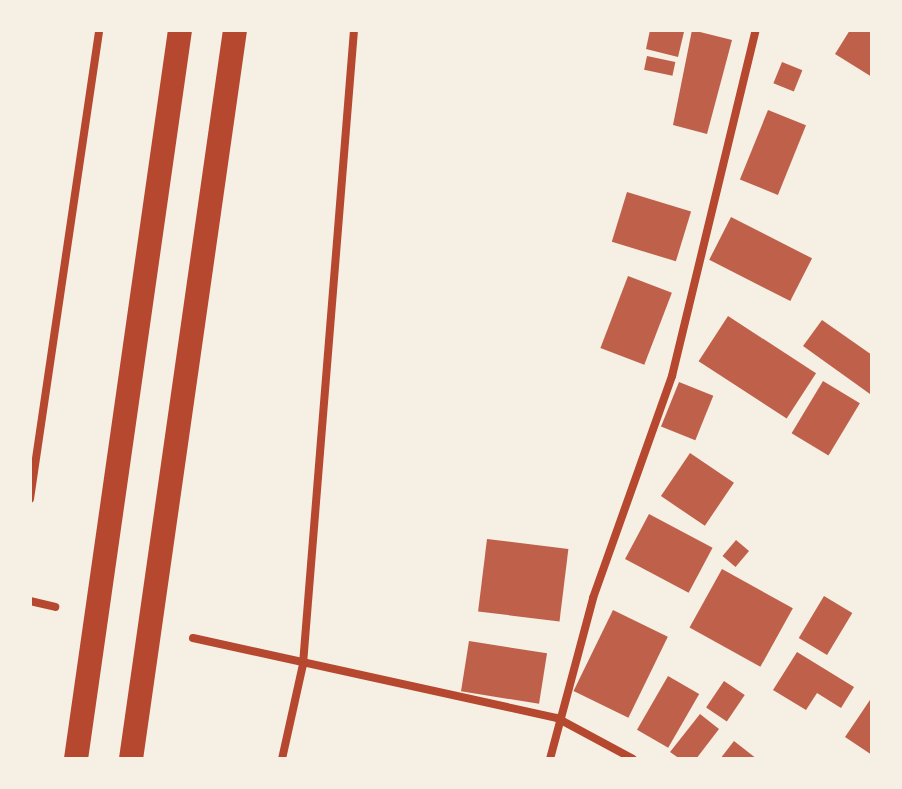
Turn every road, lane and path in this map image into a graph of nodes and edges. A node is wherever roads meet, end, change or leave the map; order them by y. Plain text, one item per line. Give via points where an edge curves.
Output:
1 (99, 30) edge
2 (180, 30) edge
3 (235, 30) edge
4 (354, 30) edge
5 (756, 30) edge
6 (30, 499) edge
7 (30, 601) edge
8 (55, 607) dead end
9 (193, 638) dead end
10 (303, 664) junction
11 (557, 718) junction
12 (76, 759) edge
13 (131, 759) edge
14 (282, 759) edge
15 (550, 759) edge
16 (633, 759) edge

1 - 6 street
2 - 12 highway
3 - 13 highway
4 - 10 street
5 - 11 street via 672,376
7 - 8 street
9 - 10 street
10 - 11 street
10 - 14 street
11 - 15 street
11 - 16 street

